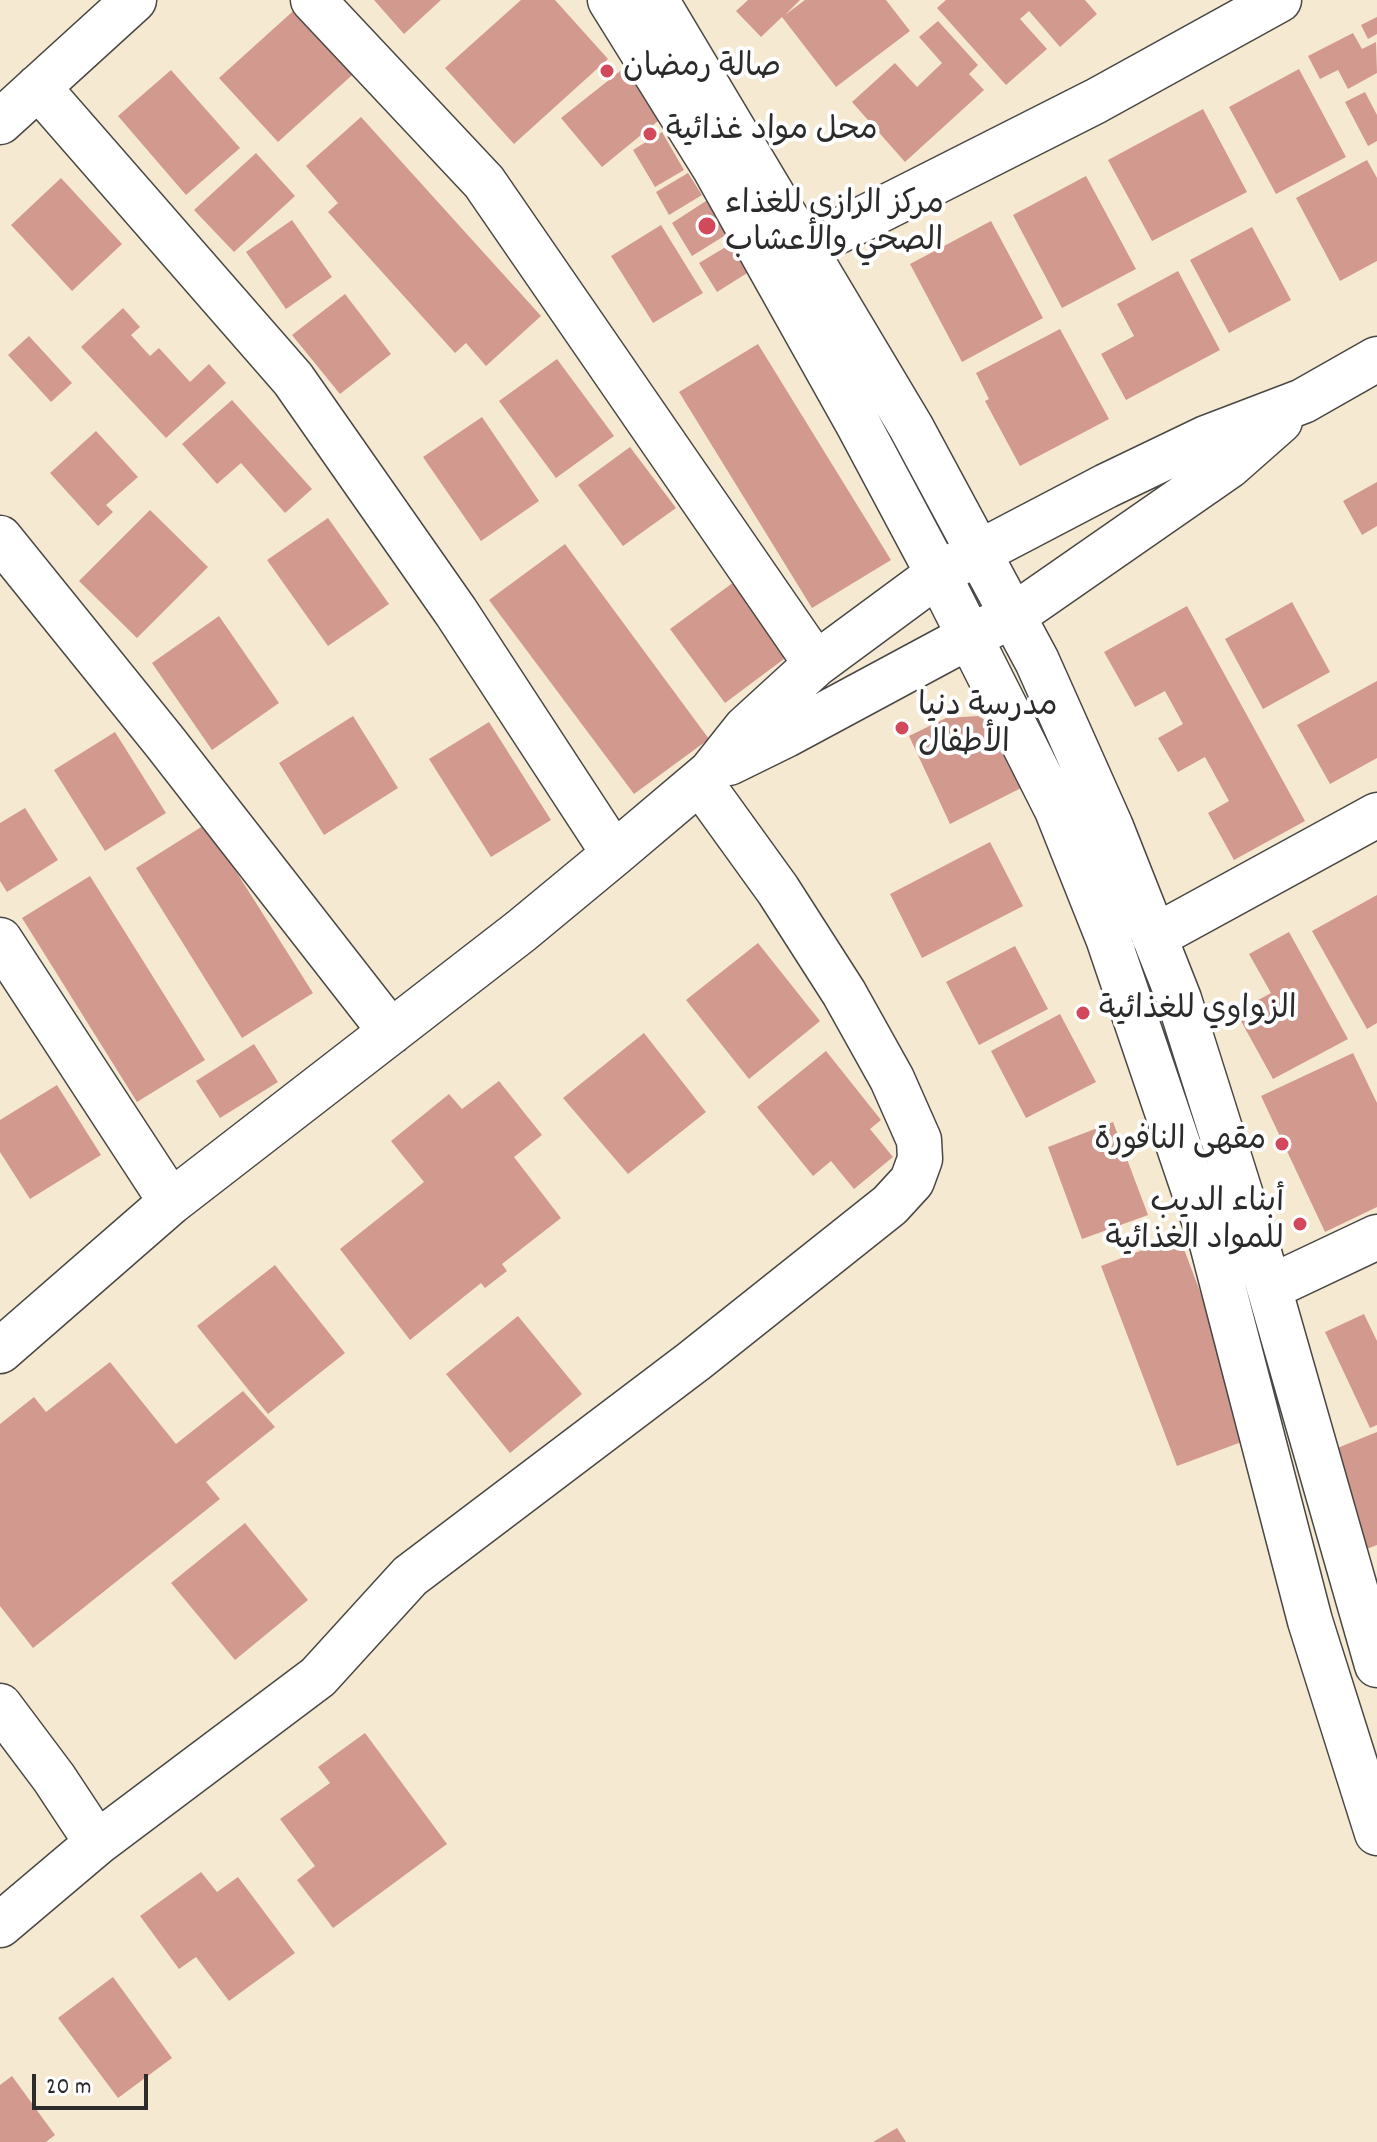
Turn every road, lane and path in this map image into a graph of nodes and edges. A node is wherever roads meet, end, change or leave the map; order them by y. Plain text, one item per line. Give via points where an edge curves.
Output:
1 (134, 0) edge
2 (313, 0) edge
3 (610, 0) edge
4 (1279, 0) edge
5 (666, 4) edge
6 (38, 87) junction
7 (0, 122) edge
8 (805, 248) junction
9 (1377, 359) edge
10 (1303, 401) junction
11 (0, 538) edge
12 (980, 553) junction
13 (938, 574) junction
14 (1013, 616) junction
15 (970, 636) junction
16 (816, 664) junction
17 (705, 777) junction
18 (1377, 815) edge
19 (614, 854) junction
20 (1154, 937) junction
21 (0, 940) edge
22 (391, 1032) junction
23 (171, 1202) junction
24 (1377, 1237) edge
25 (1269, 1288) junction
26 (0, 1351) edge
27 (1373, 1639) edge
28 (0, 1706) edge
29 (1377, 1833) edge
30 (97, 1843) junction
31 (0, 1925) edge

1 - 6 street
2 - 16 street via 484,182
3 - 13 street via 714,167
4 - 8 street via 1096,101
5 - 8 street
6 - 7 street
6 - 19 street via 293,379 456,612
8 - 12 street
9 - 10 street
10 - 12 street via 1206,438
10 - 14 street via 1229,466
11 - 22 street
12 - 13 street
12 - 14 street
13 - 15 street
13 - 16 street
14 - 15 street
14 - 20 street via 1099,799
15 - 17 street
15 - 29 street via 1057,810 1118,967 1212,1244 1310,1621
16 - 17 street via 746,728
17 - 19 street
17 - 30 street via 844,993 892,1079 919,1140 920,1159 912,1181 890,1205 706,1351 410,1576 318,1677
18 - 20 street
19 - 22 street
20 - 25 street via 1179,999
21 - 23 street
22 - 23 street
23 - 26 street
24 - 25 street
25 - 27 street
28 - 30 street
30 - 31 street

